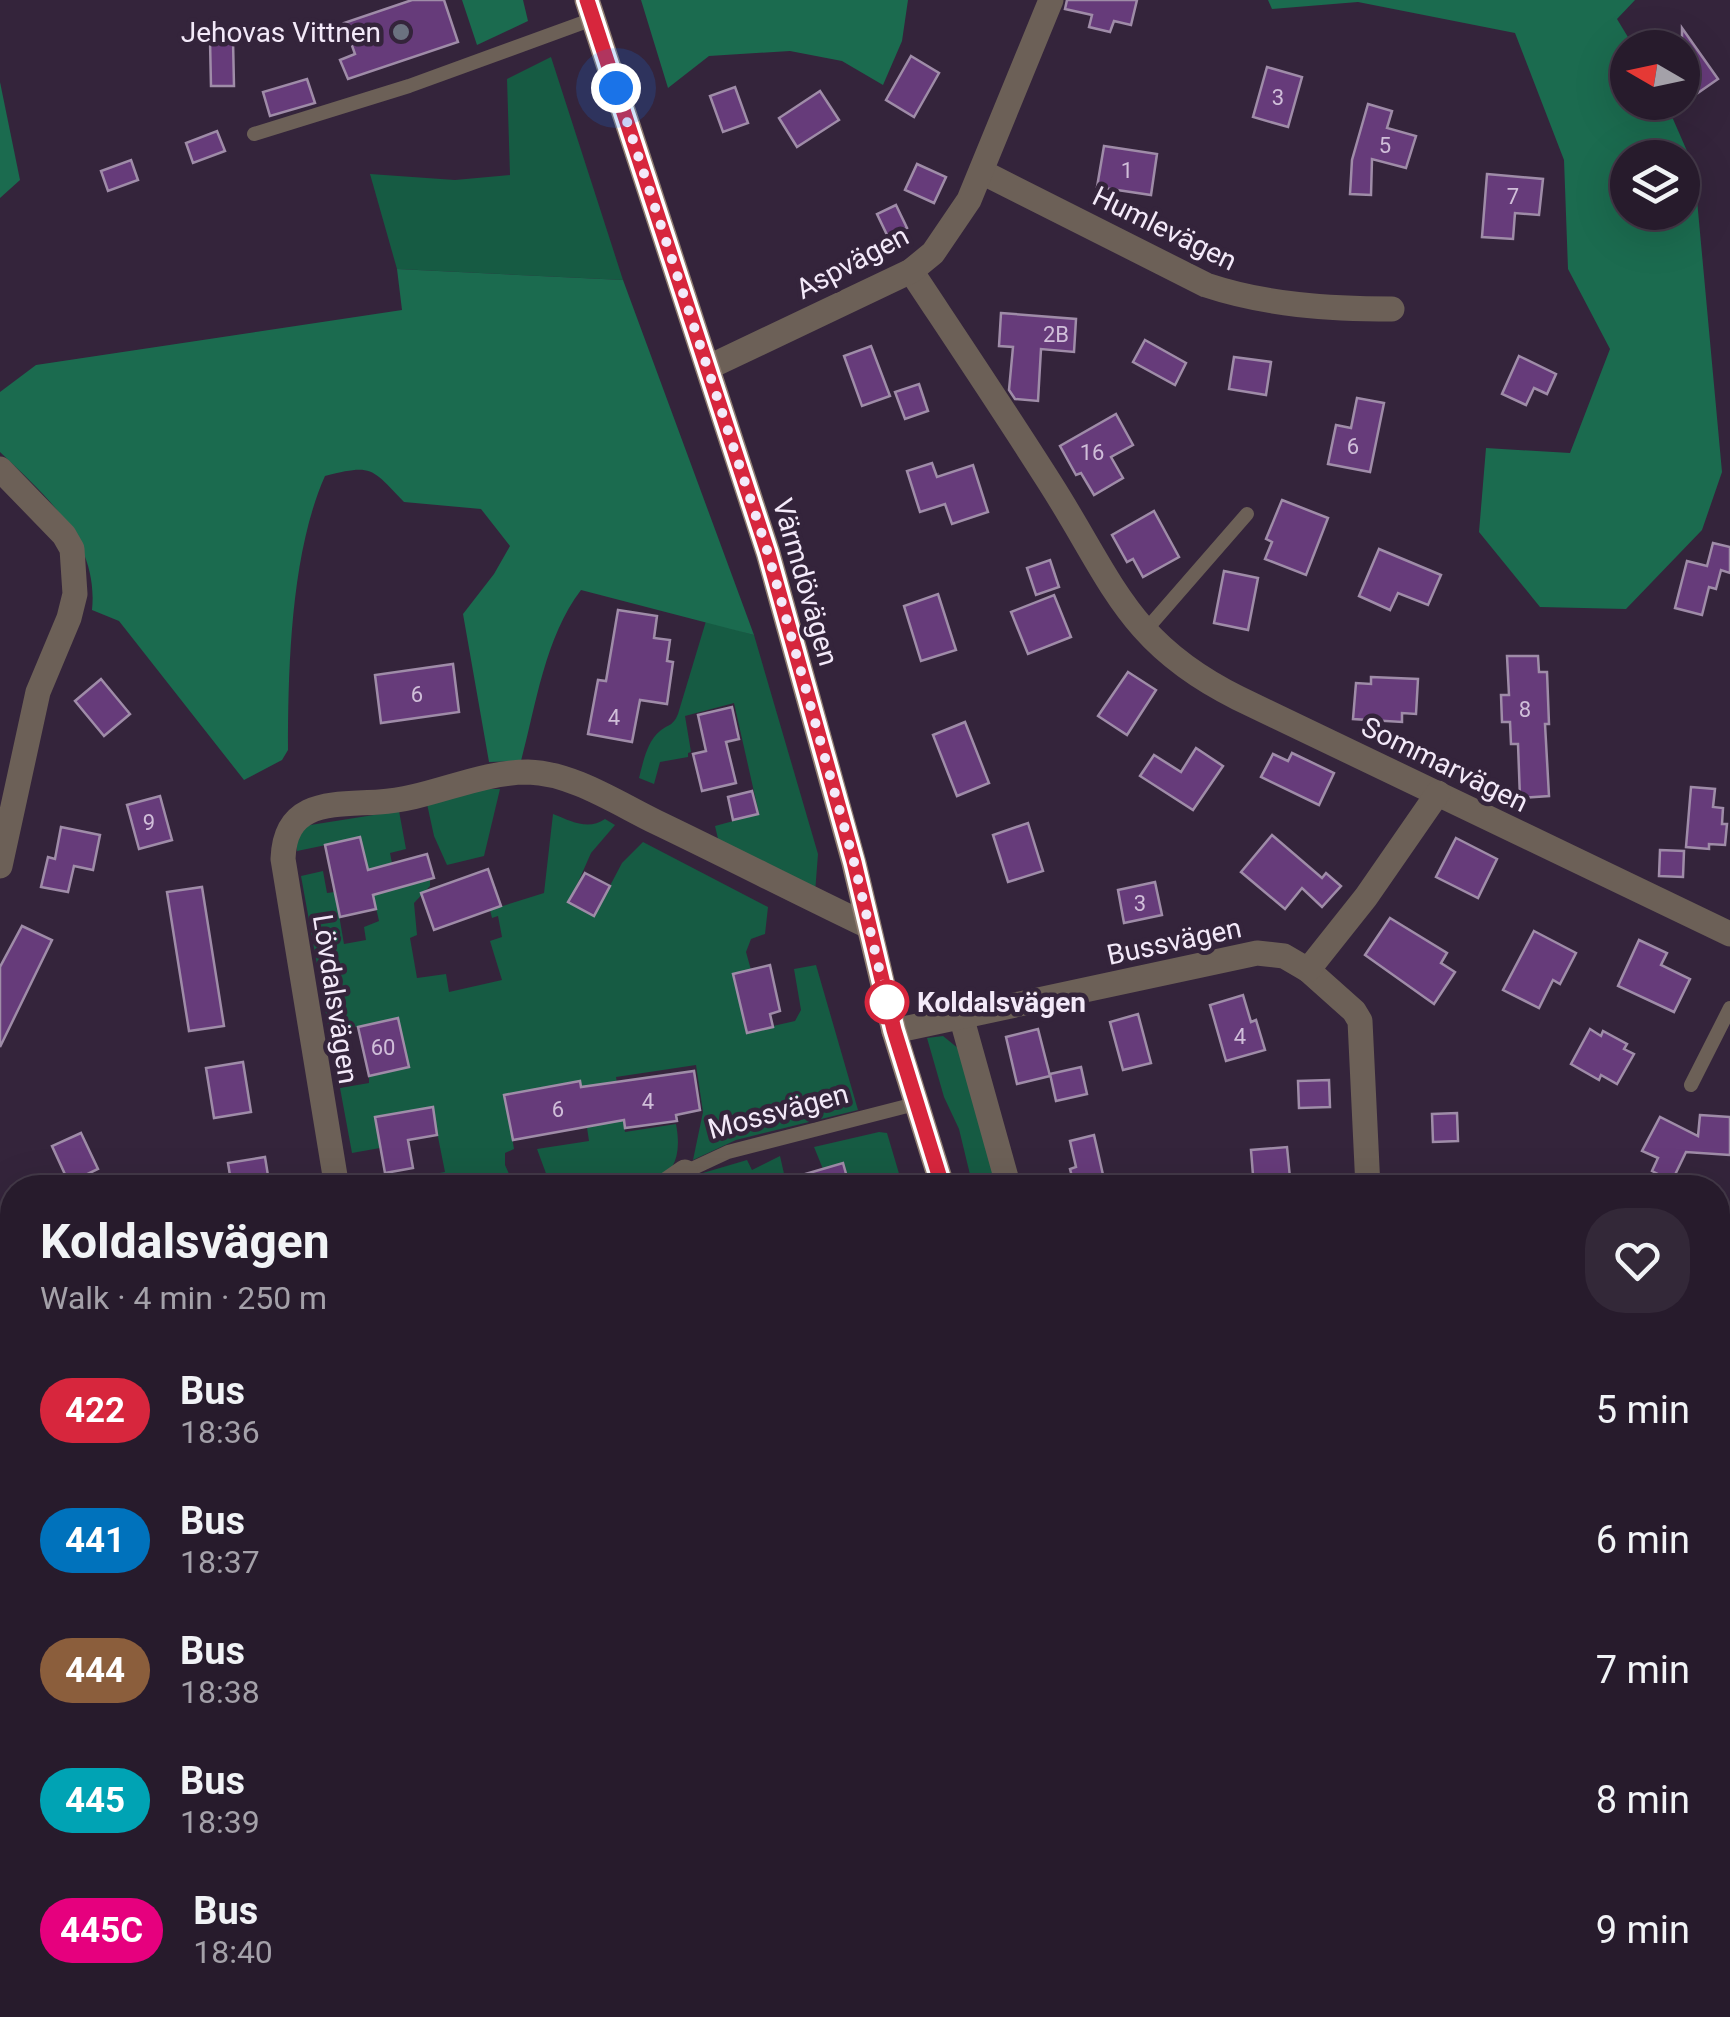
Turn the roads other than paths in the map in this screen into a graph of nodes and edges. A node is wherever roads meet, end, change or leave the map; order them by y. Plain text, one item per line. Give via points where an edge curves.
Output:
1 (1051, 0) edge
2 (590, 9) edge
3 (254, 134) dead end
4 (982, 172) junction
5 (911, 272) junction
6 (1392, 309) dead end
7 (708, 367) junction
8 (0, 468) edge
9 (1247, 514) dead end
10 (1145, 632) junction
11 (1438, 793) junction
12 (0, 866) edge
13 (868, 926) junction
14 (1730, 934) edge
15 (1308, 970) junction
16 (1730, 1008) edge
17 (962, 1016) junction
18 (894, 1030) junction
19 (1691, 1085) dead end
20 (915, 1104) junction
21 (684, 1172) joint
22 (335, 1175) edge
23 (680, 1175) edge
24 (939, 1175) edge
25 (1006, 1175) edge
26 (1367, 1175) edge

1 - 4 street, Aspvägen
2 - 3 lane via 438,76
2 - 7 main road, Värmdövägen
4 - 5 street, Aspvägen via 952,228
4 - 6 street, Humlevägen via 1206,286 1280,303
5 - 7 street, Aspvägen
5 - 10 street, Sommarvägen
7 - 13 main road, Värmdövägen via 768,553
8 - 12 street via 64,536 72,550 75,594 38,692
9 - 10 lane
10 - 11 street, Sommarvägen via 1208,683
11 - 14 street, Sommarvägen
11 - 15 street
13 - 18 main road, Värmdövägen
13 - 22 street, Lövdalsvägen via 550,774 510,774 384,802 318,807 293,822 282,859
15 - 17 street, Bussvägen via 1284,956 1257,953
15 - 26 street via 1360,1021
16 - 19 lane
17 - 18 street, Bussvägen
17 - 25 street
18 - 20 main road, Värmdövägen
20 - 21 lane, Mossvägen via 728,1152
20 - 24 main road, Värmdövägen
21 - 23 street, Mossvägen

